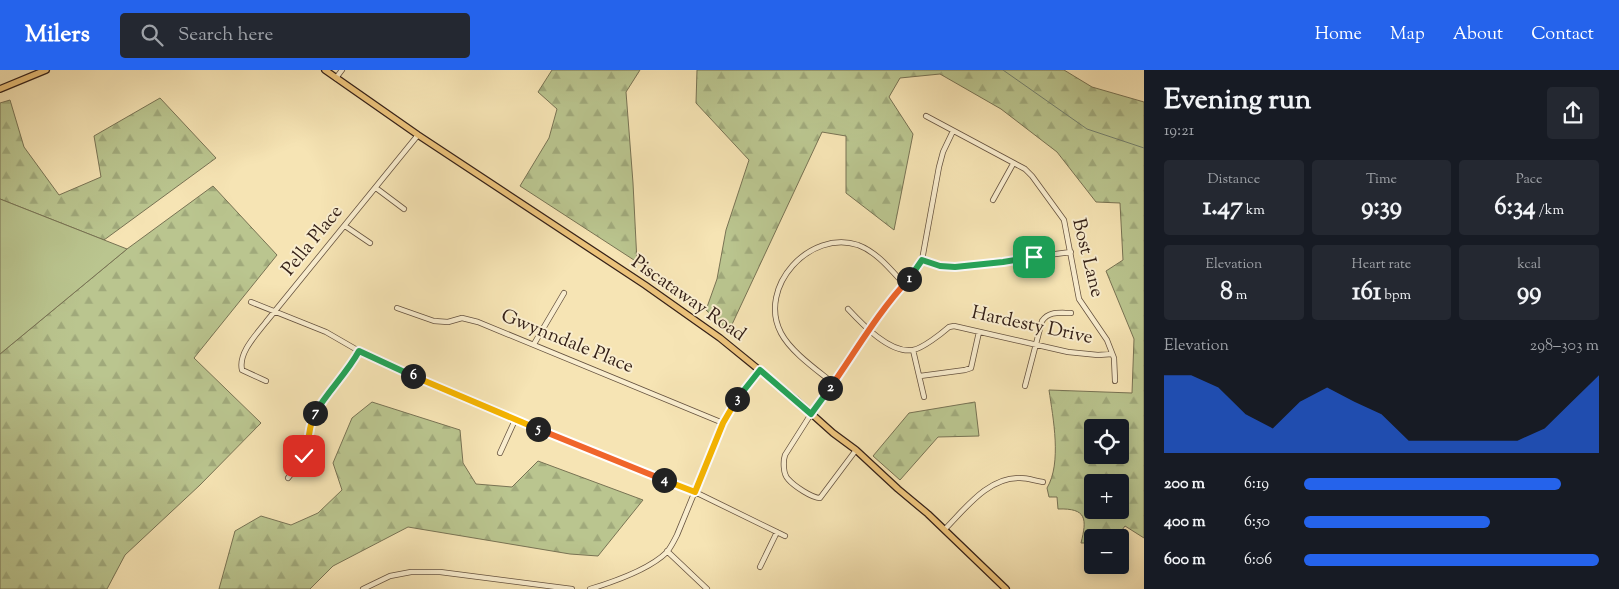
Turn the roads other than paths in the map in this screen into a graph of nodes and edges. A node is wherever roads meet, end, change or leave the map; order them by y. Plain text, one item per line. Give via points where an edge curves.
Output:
1 (46, 70) edge
2 (325, 70) edge
3 (342, 70) edge
4 (336, 78) junction
5 (0, 89) edge
6 (926, 116) dead end
7 (953, 131) junction
8 (418, 136) junction
9 (1013, 164) junction
10 (376, 188) junction
11 (993, 200) dead end
12 (404, 209) dead end
13 (345, 226) junction
14 (370, 243) dead end
15 (1071, 252) junction
16 (922, 260) junction
17 (904, 284) junction
18 (564, 293) dead end
19 (251, 302) dead end
20 (396, 308) dead end
21 (848, 309) dead end
22 (275, 311) junction
23 (1070, 313) dead end
24 (868, 330) junction
25 (979, 332) junction
26 (534, 344) junction
27 (1035, 344) junction
28 (913, 350) junction
29 (359, 351) junction
30 (1112, 354) junction
31 (760, 370) junction
32 (920, 376) junction
33 (266, 381) dead end
34 (1115, 381) dead end
35 (833, 383) junction
36 (1025, 386) dead end
37 (924, 397) dead end
38 (811, 414) junction
39 (515, 420) junction
40 (723, 423) junction
41 (856, 450) junction
42 (500, 452) dead end
43 (288, 478) dead end
44 (1043, 482) dead end
45 (695, 492) junction
46 (945, 529) junction
47 (777, 532) junction
48 (785, 536) dead end
49 (667, 551) junction
50 (760, 567) dead end
51 (363, 589) edge
52 (572, 589) edge
53 (590, 589) edge
54 (707, 589) edge
55 (1006, 589) edge

1 - 5 main road
2 - 4 main road, Piscataway Road
3 - 4 street
4 - 8 main road, Piscataway Road
6 - 7 street, Bost Lane
7 - 9 street, Bost Lane
7 - 16 street via 943,152
8 - 10 street, Pella Place
8 - 31 main road, Piscataway Road via 689,315
9 - 11 street
9 - 15 street, Bost Lane via 1029,172 1062,216
10 - 12 street
10 - 13 street, Pella Place
13 - 14 street
13 - 22 street, Pella Place
15 - 16 street via 955,267
15 - 30 street, Bost Lane via 1079,299 1104,334
16 - 17 street
17 - 24 street
17 - 35 street via 868,250 845,242 814,249 800,258 785,275 777,290 775,304 780,332 793,349
18 - 26 street
19 - 22 street
20 - 26 street, Gwynndale Place via 434,321 468,319
21 - 24 street
22 - 29 street via 330,334
22 - 33 street, Pella Place via 243,354 240,363 242,370
23 - 27 street via 1052,313 1044,318
24 - 28 street via 896,348
24 - 35 street
25 - 27 street, Hardesty Drive
25 - 28 street, Hardesty Drive via 959,326 949,327
25 - 32 street via 971,368
26 - 40 street, Gwynndale Place
27 - 30 street, Hardesty Drive via 1074,353
27 - 36 street
28 - 32 street
29 - 39 street
29 - 43 street via 314,415 307,449
30 - 34 street, Bost Lane
31 - 38 main road, Piscataway Road
31 - 40 street via 738,397
32 - 37 street
35 - 38 street
38 - 41 main road, Piscataway Road
38 - 41 street via 785,455 788,480 813,497 820,498
39 - 42 street
39 - 45 street
40 - 45 street
41 - 46 main road, Piscataway Road
44 - 46 street via 1020,478 994,485 978,496
45 - 47 street
45 - 49 street
46 - 55 main road, Piscataway Road
47 - 48 street
47 - 50 street
49 - 53 street via 618,580
49 - 54 street
51 - 52 street via 400,573 422,572

